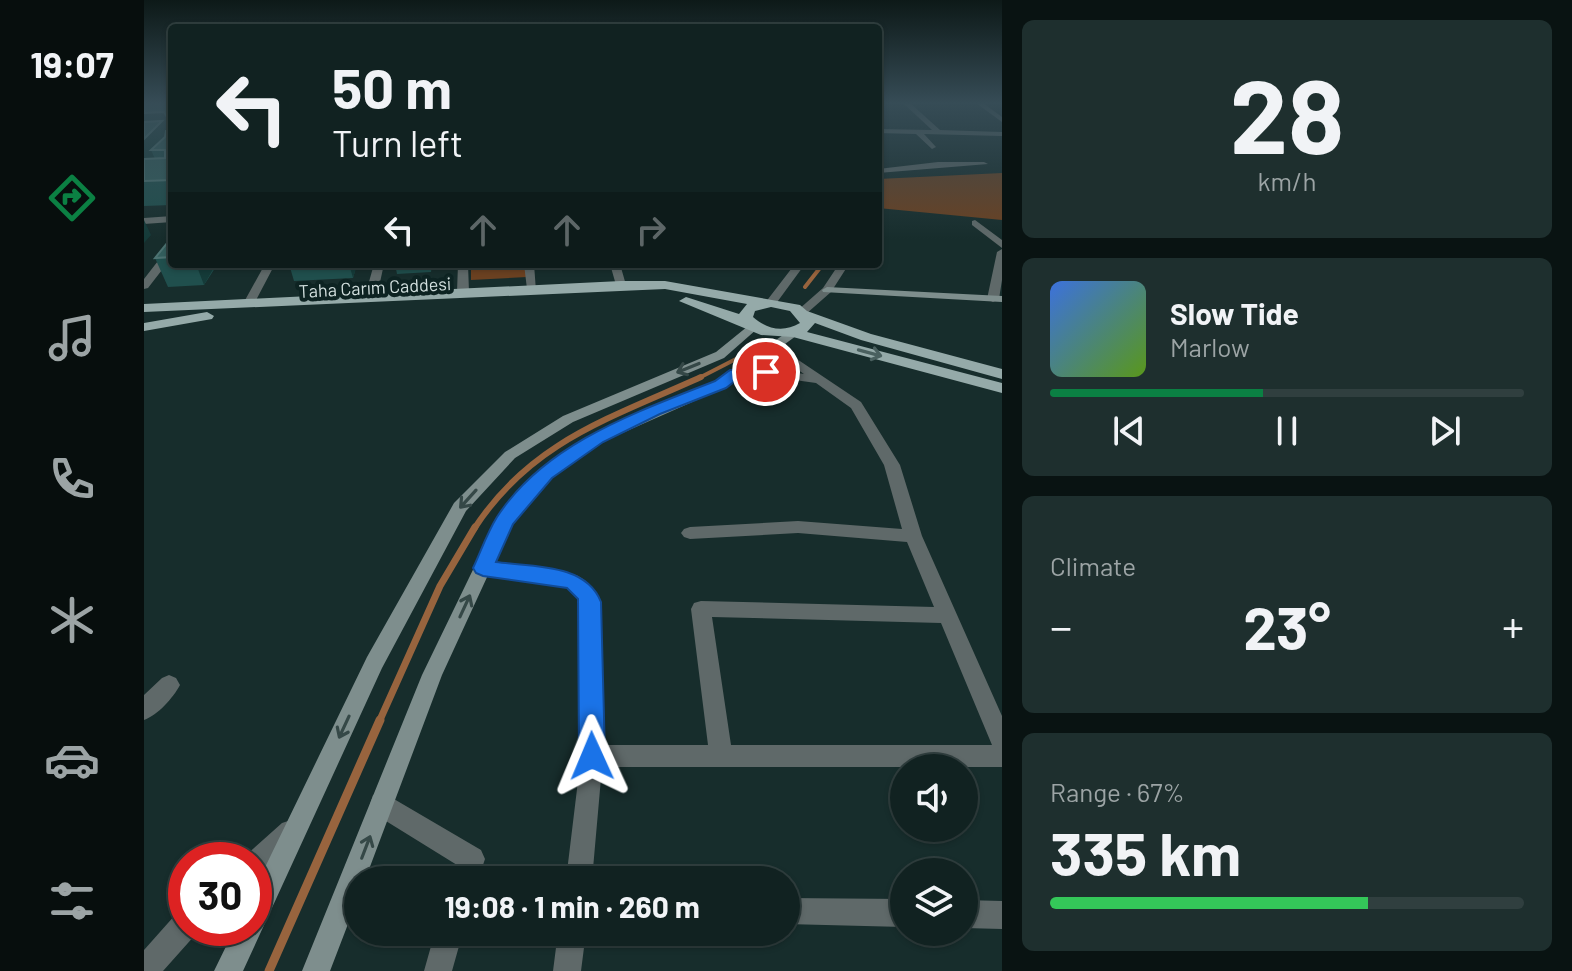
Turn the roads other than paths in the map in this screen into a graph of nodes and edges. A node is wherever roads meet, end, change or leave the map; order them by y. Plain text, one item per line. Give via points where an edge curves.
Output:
1 (984, 164) dead end
2 (882, 171) edge
3 (168, 217) edge
4 (144, 218) edge
5 (975, 223) dead end
6 (1002, 245) edge
7 (1002, 252) edge
8 (168, 255) edge
9 (268, 268) edge
10 (378, 268) edge
11 (463, 268) edge
12 (529, 268) edge
13 (616, 268) edge
14 (797, 268) edge
15 (841, 268) edge
16 (621, 285) junction
17 (144, 286) edge
18 (532, 289) junction
19 (827, 290) junction
20 (463, 292) junction
21 (371, 296) junction
22 (997, 299) edge
23 (250, 302) junction
24 (768, 303) junction
25 (144, 308) edge
26 (803, 314) junction
27 (751, 325) junction
28 (144, 327) edge
29 (793, 333) junction
30 (773, 347) junction
31 (736, 374) junction
32 (1002, 374) edge
33 (829, 385) junction
34 (1002, 388) edge
35 (690, 533) dead end
36 (913, 536) junction
37 (483, 568) junction
38 (948, 615) junction
39 (169, 685) dead end
40 (144, 710) edge
41 (1002, 742) edge
42 (592, 756) junction
43 (721, 756) junction
44 (1002, 756) edge
45 (382, 804) junction
46 (298, 826) junction
47 (272, 849) edge
48 (470, 866) edge
49 (580, 866) edge
50 (272, 882) edge
51 (800, 911) edge
52 (890, 913) edge
53 (978, 914) edge
54 (1002, 915) edge
55 (168, 944) edge
56 (241, 946) edge
57 (445, 946) edge
58 (570, 946) edge
59 (144, 971) edge
60 (228, 971) edge
61 (316, 971) edge
62 (438, 971) edge
63 (567, 971) edge

1 - 2 street
3 - 4 street
5 - 6 street
7 - 22 street
8 - 17 street
9 - 23 street
10 - 21 street
11 - 20 street
12 - 18 street
13 - 16 street
14 - 24 street
15 - 19 street
16 - 18 main road, Taha Carım Caddesi
16 - 24 main road, Taha Carım Caddesi via 665,285
18 - 20 main road, Taha Carım Caddesi
19 - 22 main road
19 - 26 street
20 - 21 main road, Taha Carım Caddesi
21 - 23 main road, Taha Carım Caddesi
23 - 25 main road, Taha Carım Caddesi
24 - 26 main road, Taha Carım Caddesi
24 - 27 main road via 745,313
26 - 29 main road via 807,325
26 - 32 main road
27 - 28 main road, Taha Carım Caddesi via 708,306 657,295 588,295 197,317
27 - 29 main road, Taha Carım Caddesi via 771,333
27 -> 46 main road via 720,355 568,419 510,455 460,507 374,663
29 - 30 main road
29 -> 34 main road
30 - 31 main road
30 - 33 street
31 - 33 street via 788,375
31 - 37 main road via 597,439 546,473 505,520
33 - 36 street via 856,405 892,465
35 - 36 street via 798,527
36 - 38 street
37 - 42 street via 573,581 587,594
45 -> 37 main road via 432,675
38 - 41 street
38 - 43 street via 701,609
39 - 40 street
42 - 43 street
42 - 49 street
43 - 44 street
45 - 48 street via 472,859
61 -> 45 main road
46 - 47 street
46 - 50 main road
51 - 52 street
53 - 54 street
55 - 59 street
56 - 60 main road
57 - 62 street
58 - 63 street

